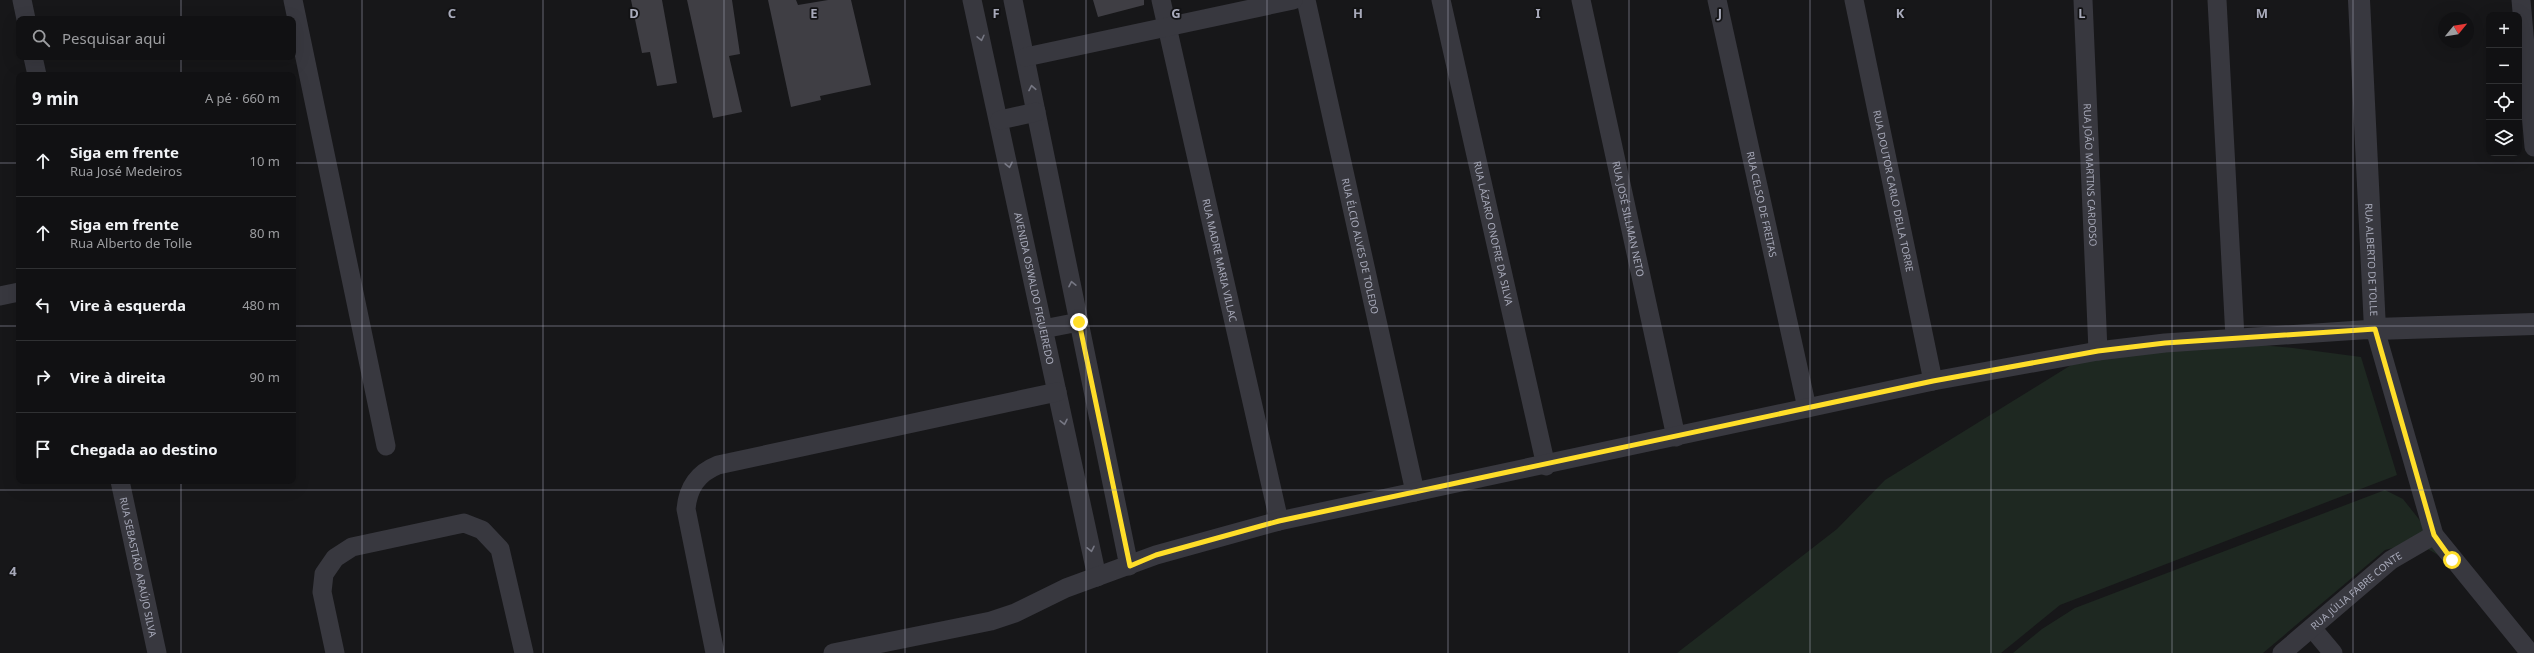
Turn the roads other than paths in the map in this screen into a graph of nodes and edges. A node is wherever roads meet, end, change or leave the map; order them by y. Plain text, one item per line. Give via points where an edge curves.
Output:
1 (22, 0) edge
2 (293, 0) edge
3 (972, 0) edge
4 (1013, 0) edge
5 (1161, 0) edge
6 (1293, 0) edge
7 (1306, 0) edge
8 (1441, 0) edge
9 (1581, 0) edge
10 (1717, 0) edge
11 (1854, 0) edge
12 (2082, 0) edge
13 (2217, 0) edge
14 (2359, 0) edge
15 (2521, 0) edge
16 (25, 16) edge
17 (1167, 28) junction
18 (1026, 57) junction
19 (34, 60) edge
20 (36, 72) edge
21 (1036, 112) junction
22 (1000, 120) junction
23 (2534, 147) edge
24 (16, 293) edge
25 (0, 296) edge
26 (1079, 322) junction
27 (2534, 324) edge
28 (1043, 329) junction
29 (2375, 329) junction
30 (2235, 338) junction
31 (2098, 351) junction
32 (1933, 381) junction
33 (1057, 392) junction
34 (1807, 408) junction
35 (1676, 437) junction
36 (386, 446) dead end
37 (1546, 466) junction
38 (121, 484) edge
39 (1415, 492) junction
40 (1279, 521) junction
41 (2434, 535) junction
42 (1130, 566) junction
43 (1097, 576) junction
44 (2312, 628) junction
45 (157, 653) edge
46 (335, 653) edge
47 (524, 653) edge
48 (715, 653) edge
49 (833, 653) edge
50 (2282, 653) edge
51 (2333, 653) edge
52 (2530, 653) edge

1 - 16 street
2 - 36 street
3 -> 22 street, AVENIDA OSWALDO FIGUEIREDO
4 - 18 street
5 - 17 street, RUA MADRE MARIA VILLAC
6 - 17 street
7 - 39 street, RUA ÉLCIO ALVES DE TOLEDO
8 - 37 street, RUA LÁZARO ONOFRE DA SILVA
9 - 35 street, RUA JOSÉ SILLMAN NETO
10 - 34 street, RUA CELSO DE FREITAS
11 - 32 street, RUA DOUTOR CARLO DELLA TORRE
12 - 31 street, RUA JOÃO MARTINS CARDOSO
13 - 30 street
14 - 29 street, RUA ALBERTO DE TOLLE
15 - 23 street
17 - 18 street
17 - 40 street, RUA MADRE MARIA VILLAC
21 -> 18 street
19 - 20 street
21 - 22 street
26 -> 21 street
22 -> 28 street, AVENIDA OSWALDO FIGUEIREDO
24 - 25 street
26 - 28 street
26 - 42 street
27 - 29 street
28 - 33 street, AVENIDA OSWALDO FIGUEIREDO
29 - 30 street
29 - 41 street, RUA ALBERTO DE TOLLE
30 - 31 street
31 - 32 street
32 - 34 street
33 -> 43 street, AVENIDA OSWALDO FIGUEIREDO
33 - 48 street via 718,465 702,473 691,488 686,509
34 - 35 street
35 - 37 street
37 - 39 street
38 - 45 street, RUA SEBASTIÃO ARAÚJO SILVA
39 - 40 street
40 - 42 street via 1156,555
41 - 44 street, RUA JÚLIA FABRE CONTE via 2391,560
41 - 52 street
42 - 43 street
43 - 49 street via 1015,613 991,621
44 - 50 street, RUA JÚLIA FABRE CONTE
44 - 51 street
46 - 47 street via 322,592 324,574 335,558 352,547 464,523 482,530 500,549

